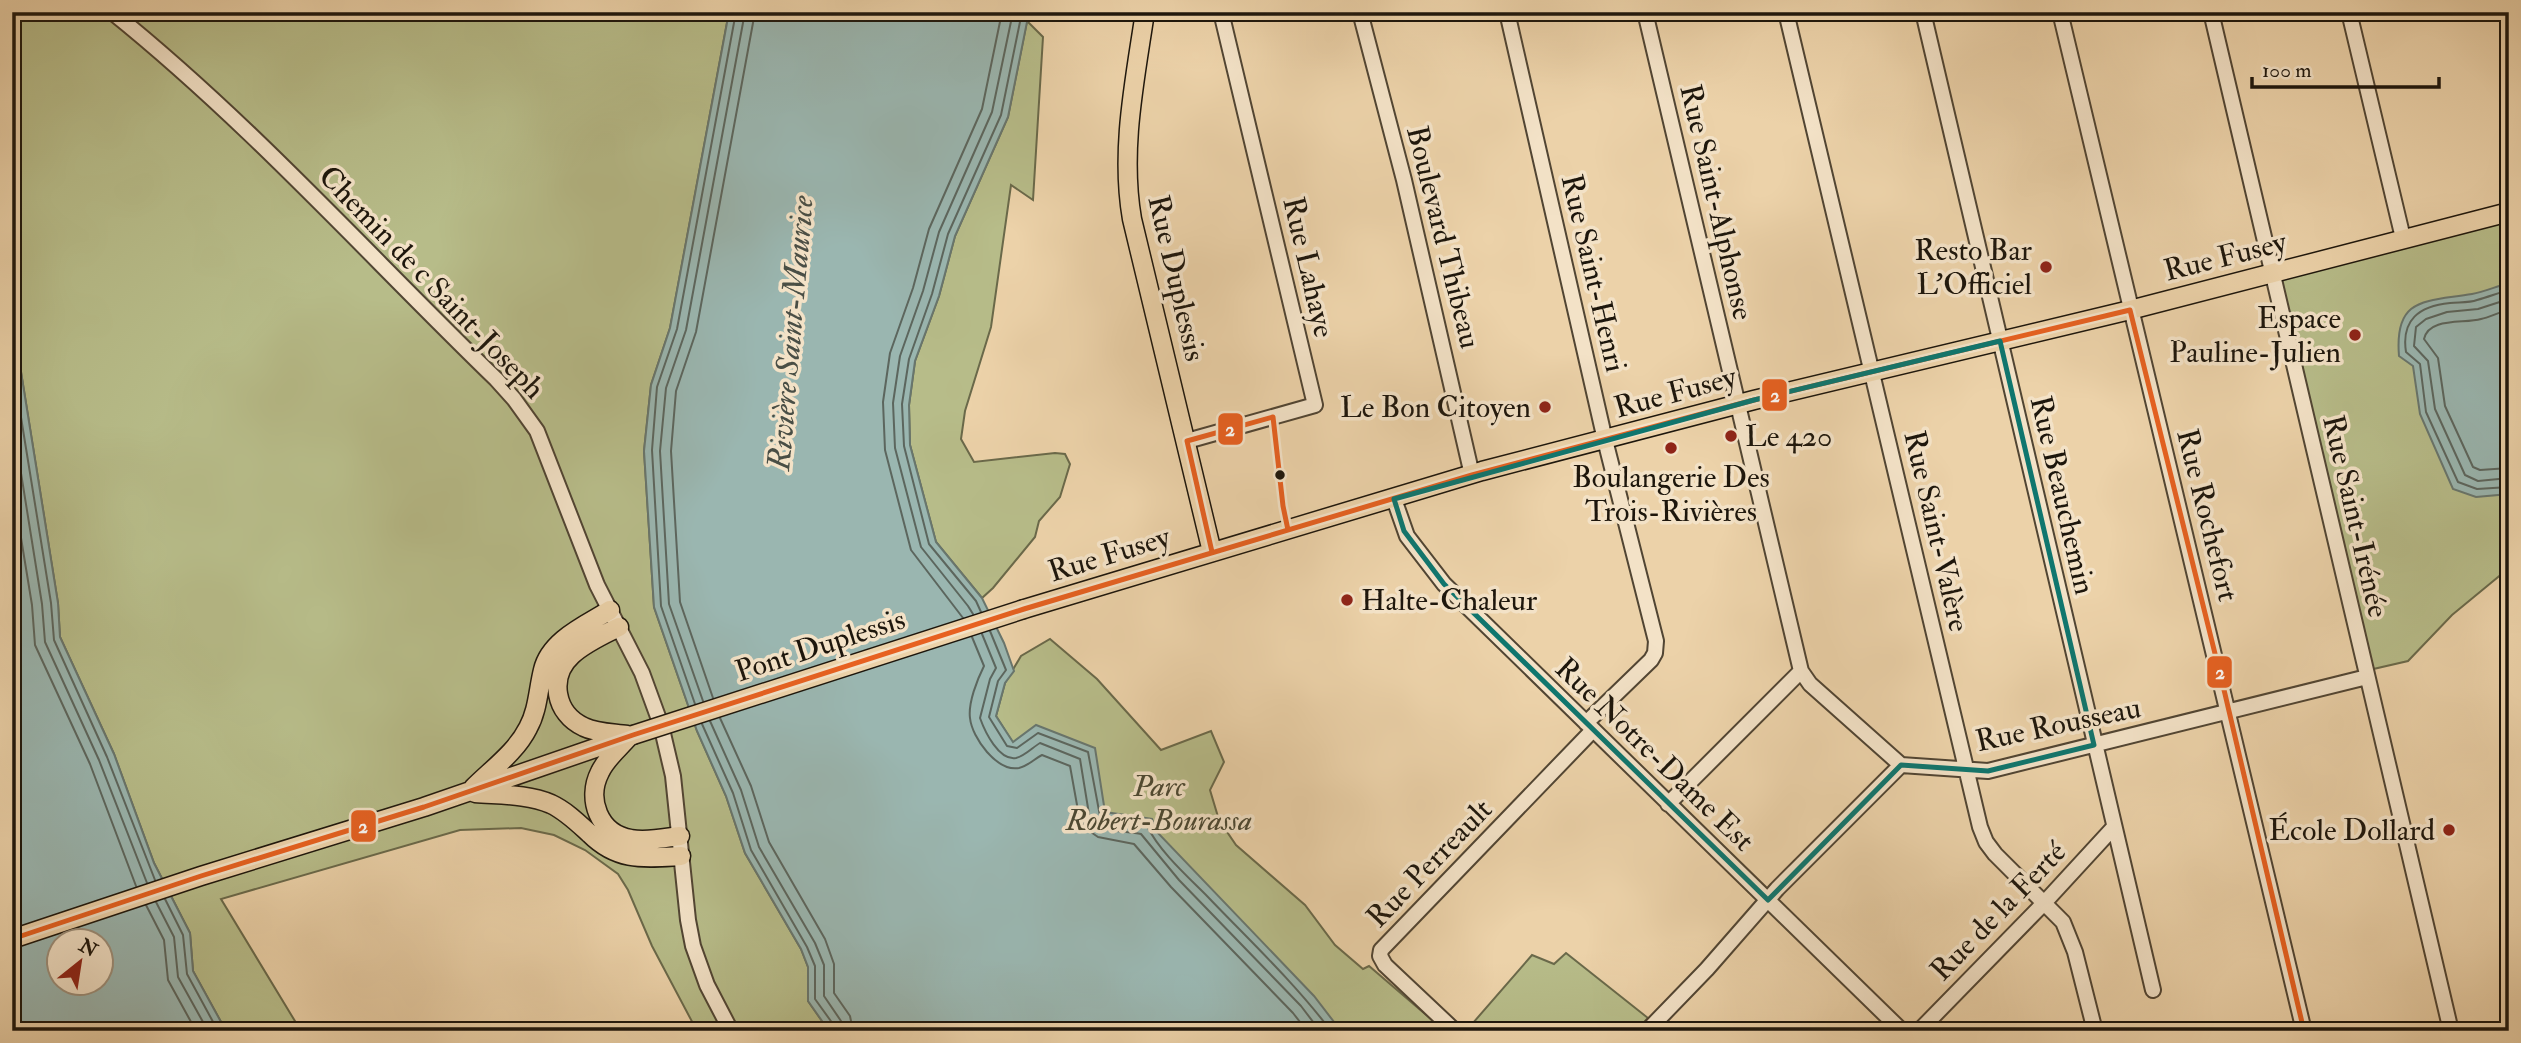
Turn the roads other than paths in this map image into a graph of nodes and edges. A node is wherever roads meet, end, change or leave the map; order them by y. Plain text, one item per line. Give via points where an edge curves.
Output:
1 (112, 12) edge
2 (1145, 12) edge
3 (1222, 12) edge
4 (1360, 12) edge
5 (1507, 12) edge
6 (1645, 12) edge
7 (1786, 12) edge
8 (1923, 12) edge
9 (2060, 12) edge
10 (2211, 12) edge
11 (2348, 12) edge
12 (2509, 212) edge
13 (2403, 238) junction
14 (2272, 274) junction
15 (2130, 310) junction
16 (2000, 341) junction
17 (1871, 371) junction
18 (1737, 404) junction
19 (1605, 440) junction
20 (1188, 441) junction
21 (1472, 475) junction
22 (1394, 499) junction
23 (1212, 552) junction
24 (1024, 609) joint
25 (610, 610) junction
26 (619, 626) junction
27 (1801, 671) junction
28 (2367, 677) junction
29 (2229, 712) junction
30 (1589, 727) junction
31 (632, 735) junction
32 (2094, 745) junction
33 (1901, 765) junction
34 (1966, 770) junction
35 (468, 792) junction
36 (1668, 804) junction
37 (2114, 827) junction
38 (680, 836) junction
39 (681, 856) junction
40 (1768, 900) junction
41 (2045, 902) junction
42 (12, 939) edge
43 (2152, 990) dead end
44 (731, 1031) edge
45 (1455, 1031) edge
46 (1647, 1031) edge
47 (1902, 1031) edge
48 (1919, 1031) edge
49 (2095, 1031) edge
50 (2304, 1031) edge
51 (2451, 1031) edge

1 - 25 street, Chemin de c Saint-Joseph via 166,55 299,182 514,399 537,431
2 - 20 main road, Rue Duplessis via 1128,141 1128,187
3 - 20 street, Rue Lahaye via 1315,405
4 - 21 street, Boulevard Thibeau
5 - 19 street, Rue Saint-Henri
6 - 18 street, Rue Saint-Alphonse
7 - 17 street, Rue Saint-Valère
8 - 16 street, Rue Beauchemin
9 - 15 street, Rue Rochefort
10 - 14 street, Rue Saint-Irénée
11 - 13 street
12 - 13 main road, Rue Fusey
13 - 14 main road, Rue Fusey
14 - 15 main road, Rue Fusey
14 - 28 street, Rue Saint-Irénée
15 - 16 main road, Rue Fusey
15 - 29 street, Rue Rochefort
16 - 17 main road, Rue Fusey
16 - 32 street, Rue Beauchemin
17 - 18 main road, Rue Fusey
17 - 34 street, Rue Saint-Valère
18 - 19 main road, Rue Fusey
18 - 27 street, Rue Saint-Alphonse
19 - 21 main road, Rue Fusey
19 - 30 street, Rue Saint-Henri via 1656,649
20 - 23 main road, Rue Duplessis
21 - 22 main road, Rue Fusey
22 - 23 main road, Rue Fusey
22 - 30 street, Rue Notre-Dame Est via 1407,536 1435,574
23 - 24 main road, Rue Fusey
24 - 31 main road, Pont Duplessis, bridge
25 - 26 street, Chemin de c Saint-Joseph
25 - 35 main road via 550,653 527,730
26 - 31 main road via 570,656 560,672 557,693 564,711 578,724 589,730
26 - 38 street, Chemin de c Saint-Joseph via 640,666 661,725
27 - 33 street
27 - 36 street
28 - 29 street, Rue Rousseau
28 - 51 street, Rue Saint-Irénée
29 - 32 street, Rue Rousseau
29 - 50 street, Rue Rochefort
30 - 36 street, Rue Notre-Dame Est
30 - 45 street, Rue Perreault via 1381,950 1385,965
31 - 35 main road, Pont Duplessis
31 - 38 main road via 598,775 594,794 599,817 624,838
32 - 34 street, Rue Rousseau via 1988,771
32 - 37 street, Rue Beauchemin
33 - 34 street, Rue Rousseau
33 - 40 street
34 - 41 street, Rue Saint-Valère via 1986,842
35 - 39 main road via 550,803 616,853 643,858
35 - 42 main road, Pont Duplessis
36 - 40 street, Rue Notre-Dame Est
37 - 41 street, Rue de la Ferté
37 - 43 street, Rue Beauchemin
38 - 39 street, Chemin de c Saint-Joseph
39 - 44 street, Chemin de c Saint-Joseph via 693,946 706,985
40 - 46 street
40 - 47 street, Rue Notre-Dame Est
41 - 48 street, Rue de la Ferté
41 - 49 street, Rue Saint-Valère via 2071,939

